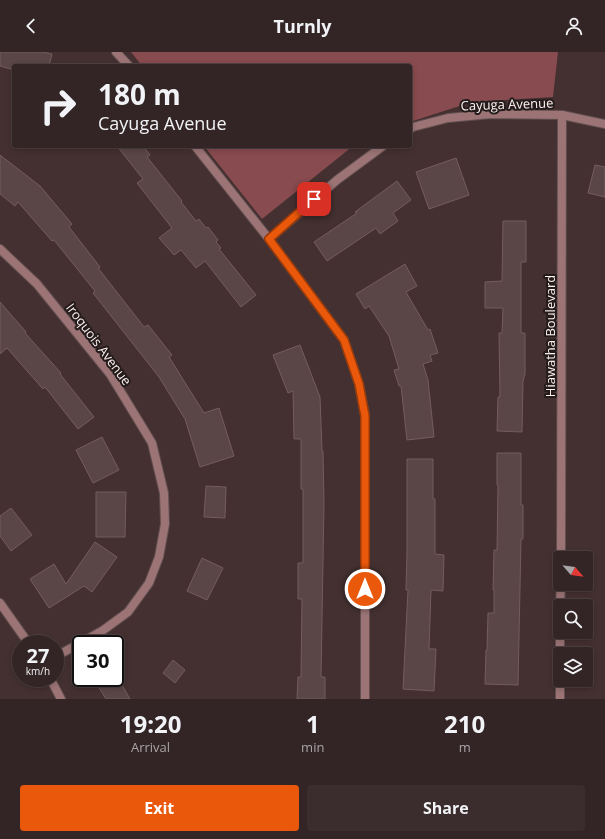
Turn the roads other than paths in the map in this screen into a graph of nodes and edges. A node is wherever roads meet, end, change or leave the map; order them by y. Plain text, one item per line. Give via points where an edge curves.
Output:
1 (116, 52) edge
2 (127, 64) edge
3 (562, 115) junction
4 (605, 124) edge
5 (412, 128) edge
6 (197, 148) edge
7 (380, 148) edge
8 (269, 239) junction
9 (0, 249) edge
10 (561, 551) edge
11 (0, 603) edge
12 (23, 635) edge
13 (64, 652) edge
14 (55, 687) edge
15 (560, 687) edge
16 (61, 699) edge
17 (365, 699) edge
18 (560, 699) edge

1 - 2 street
3 - 4 street, Cayuga Avenue
3 - 5 street, Cayuga Avenue via 491,114 448,118
3 - 10 street, Hiawatha Boulevard
6 - 8 street
7 - 8 street via 337,180
8 - 17 street via 344,340 359,384 365,416
9 - 13 street, Iroquois Avenue via 37,284 110,374 152,443 164,493 165,524 159,557 149,583 128,612 102,631
11 - 12 street
14 - 16 street
15 - 18 street

